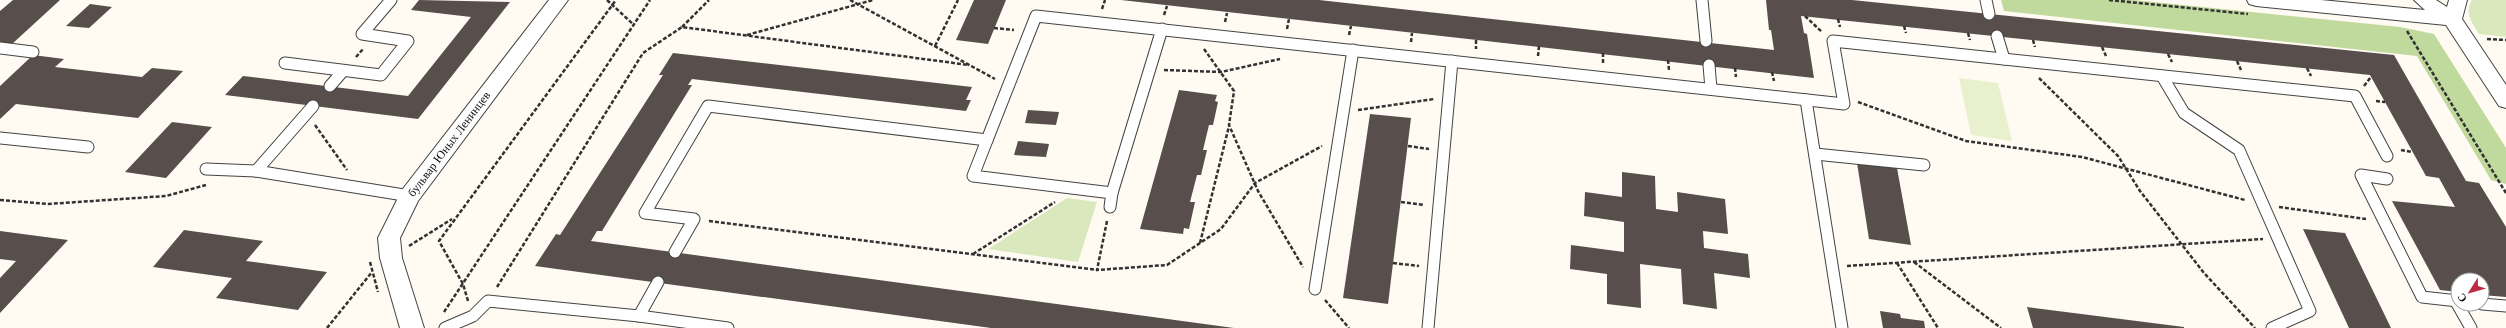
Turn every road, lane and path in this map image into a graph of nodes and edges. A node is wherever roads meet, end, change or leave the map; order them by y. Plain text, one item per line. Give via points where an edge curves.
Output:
1 (391, 0) edge
2 (559, 0) edge
3 (607, 0) edge
4 (616, 0) edge
5 (650, 0) edge
6 (709, 0) edge
7 (850, 0) edge
8 (873, 0) edge
9 (958, 0) edge
10 (1702, 0) edge
11 (1986, 0) edge
12 (2256, 0) edge
13 (2423, 0) edge
14 (2458, 0) edge
15 (613, 5) junction
16 (858, 5) junction
17 (1989, 14) dead end
18 (1805, 16) dead end
19 (2452, 19) junction
20 (634, 25) junction
21 (682, 28) junction
22 (994, 28) dead end
23 (1162, 29) junction
24 (2407, 31) dead end
25 (1029, 32) junction
26 (1193, 33) junction
27 (374, 36) junction
28 (745, 36) junction
29 (1997, 36) dead end
30 (2481, 38) dead end
31 (2506, 40) edge
32 (1706, 41) dead end
33 (1833, 41) junction
34 (935, 46) junction
35 (0, 48) edge
36 (1353, 50) junction
37 (33, 52) dead end
38 (1287, 58) dead end
39 (2004, 59) junction
40 (1452, 61) junction
41 (2020, 61) junction
42 (285, 63) dead end
43 (969, 65) junction
44 (1709, 65) dead end
45 (1150, 69) junction
46 (343, 71) junction
47 (1221, 72) junction
48 (2162, 76) junction
49 (330, 86) dead end
50 (1008, 86) junction
51 (1711, 89) junction
52 (1842, 96) junction
53 (1448, 97) junction
54 (1806, 100) junction
55 (2506, 101) edge
56 (310, 109) joint
57 (1344, 112) junction
58 (1229, 125) junction
59 (1340, 136) junction
60 (0, 138) edge
61 (987, 140) junction
62 (1408, 146) dead end
63 (88, 147) dead end
64 (1444, 151) junction
65 (1815, 154) junction
66 (2387, 156) dead end
67 (1924, 165) dead end
68 (2126, 168) junction
69 (206, 169) dead end
70 (256, 170) junction
71 (2387, 179) dead end
72 (1255, 183) junction
73 (211, 184) dead end
74 (360, 188) junction
75 (1076, 188) junction
76 (1112, 193) junction
77 (2506, 193) edge
78 (410, 196) junction
79 (0, 200) edge
80 (1401, 202) dead end
81 (2262, 204) junction
82 (1110, 207) joint
83 (1439, 207) junction
84 (694, 219) junction
85 (2384, 221) junction
86 (2277, 238) junction
87 (1200, 244) junction
88 (2182, 244) junction
89 (675, 252) dead end
90 (973, 254) junction
91 (1914, 262) junction
92 (1393, 263) dead end
93 (1897, 263) junction
94 (1833, 267) junction
95 (1434, 269) junction
96 (1097, 270) junction
97 (658, 282) dead end
98 (463, 284) junction
99 (1316, 289) junction
100 (2450, 300) edge
101 (488, 301) junction
102 (2490, 305) edge
103 (2506, 306) edge
104 (2463, 312) edge
105 (473, 316) junction
106 (639, 316) junction
107 (447, 327) edge
108 (412, 328) edge
109 (728, 328) edge
110 (1349, 328) edge
111 (1428, 328) edge
112 (1842, 328) edge
113 (1938, 328) edge
114 (2001, 328) edge
115 (2255, 328) edge
116 (2272, 328) edge
117 (2471, 328) edge

1 - 27 lane via 362,34
2 - 78 street, бульвар Юных Ленинцев
3 - 15 path
4 - 15 path
5 - 20 path
6 - 21 path
7 - 16 path
8 - 16 path
9 - 34 path
10 - 32 lane
11 - 17 lane
12 - 19 street
13 - 19 street
14 - 19 street
15 - 20 path
15 - 98 path via 439,241
16 - 28 path
16 - 34 path
18 - 33 path
19 - 55 street
20 - 98 path
21 - 28 path
21 - 101 path via 643,53
22 - 25 path
23 - 25 lane via 1036,16
23 - 26 lane
23 - 45 lane
24 - 77 path
25 - 50 lane
26 - 36 lane
26 - 47 path
27 - 46 path
27 - 46 lane via 408,41 380,75
28 - 43 path
29 - 39 lane
30 - 31 path
33 - 39 lane
33 - 52 lane
34 - 43 path
35 - 37 lane
36 - 40 lane
36 - 57 lane
38 - 47 path
39 - 41 lane
40 - 51 lane
40 - 53 lane
41 - 48 lane
41 - 68 path via 2064,101 2118,156
42 - 46 lane
43 - 50 path
44 - 51 lane
45 - 47 path
45 - 76 lane
46 - 49 lane
47 - 58 path via 1234,91
48 - 66 lane via 2355,96
48 - 81 lane via 2184,113 2239,150
50 - 61 lane
51 - 54 lane
52 - 54 lane via 1844,104
52 - 68 path via 1966,141 2082,157
53 - 57 path
53 - 64 lane
54 - 65 lane
56 - 70 lane
56 - 74 path
57 - 59 lane
58 - 72 path
58 - 87 path
59 - 72 path
59 - 99 lane
60 - 63 lane
61 - 75 lane via 973,176
61 - 84 lane via 708,106 645,213
62 - 64 path
64 - 83 lane
65 - 67 lane
65 - 94 lane
68 - 81 path
68 - 88 path
69 - 70 lane
70 - 74 lane
71 - 85 lane via 2361,175
72 - 87 path via 1221,229
72 - 99 path
73 - 79 path via 166,196 48,204
74 - 78 lane
75 - 76 lane
75 - 90 path
76 - 82 lane
78 - 108 street, бульвар Юных Ленинцев via 389,238 391,258
80 - 83 path
81 - 85 path
81 - 86 lane
82 - 96 path
83 - 95 lane
84 - 89 lane
84 - 90 path
85 - 100 lane via 2422,297
86 - 88 path
86 - 116 lane via 2310,311
87 - 96 path via 1168,265
88 - 91 path
88 - 115 path via 2204,273
90 - 96 path
91 - 93 path
91 - 114 path
92 - 95 path
93 - 94 path
93 - 113 path
94 - 112 lane
95 - 111 lane
97 - 106 lane
98 - 105 path
98 - 107 path via 444,312
99 - 110 path
101 - 105 lane
101 - 106 lane
102 - 103 lane
104 - 117 lane
105 - 107 lane
106 - 109 lane

